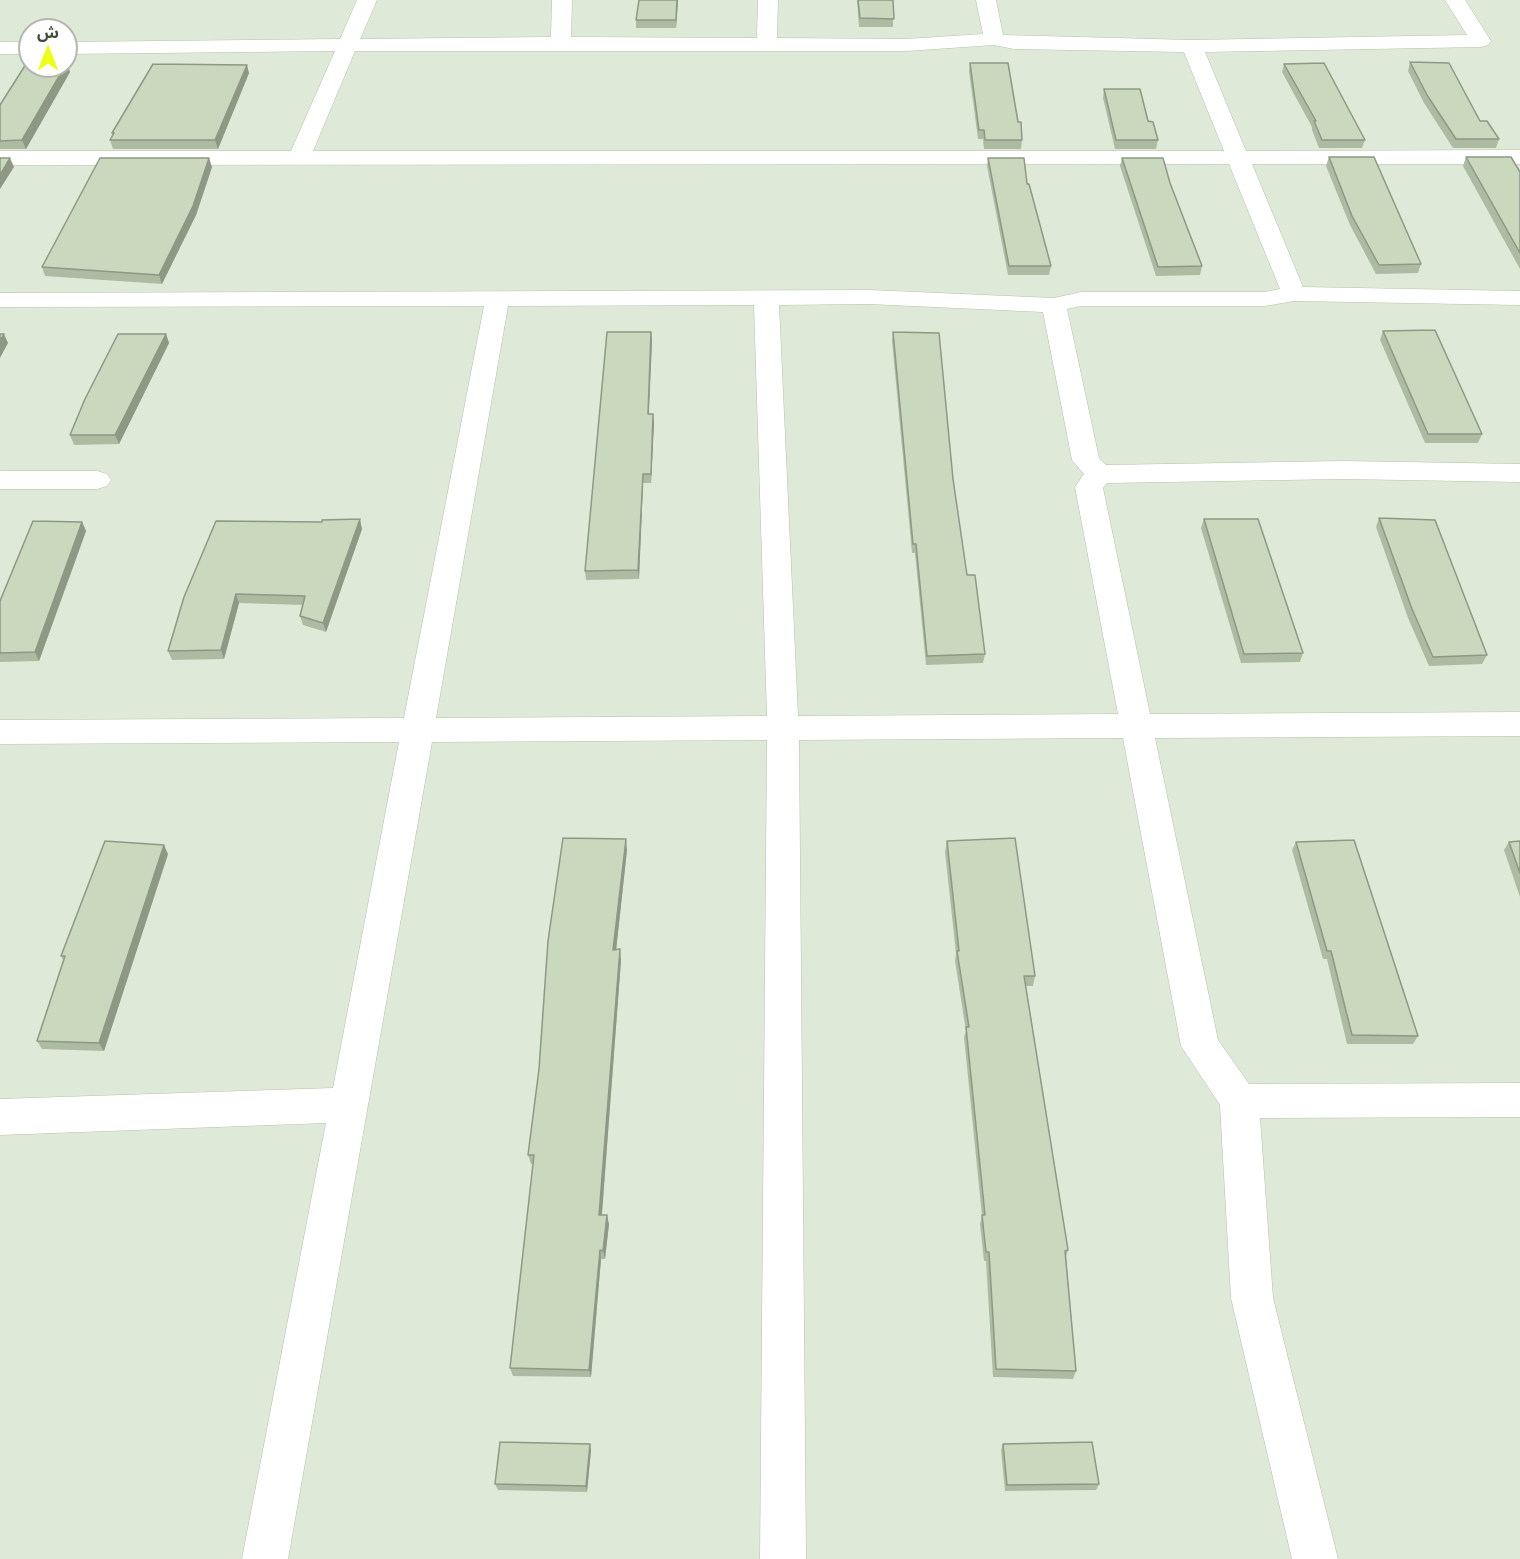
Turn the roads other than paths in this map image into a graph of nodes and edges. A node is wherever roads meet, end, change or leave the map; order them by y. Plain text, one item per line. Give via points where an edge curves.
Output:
1 (368, 0) edge
2 (562, 0) edge
3 (768, 0) edge
4 (986, 0) edge
5 (1455, 0) edge
6 (994, 39) junction
7 (561, 43) junction
8 (767, 44) junction
9 (347, 46) junction
10 (1192, 46) junction
11 (0, 48) edge
12 (18, 48) edge
13 (78, 48) edge
14 (299, 157) junction
15 (1240, 157) junction
16 (1520, 157) edge
17 (0, 158) edge
18 (1294, 294) junction
19 (1520, 298) edge
20 (766, 299) junction
21 (0, 300) edge
22 (496, 300) junction
23 (1054, 305) junction
24 (1520, 473) edge
25 (1099, 474) junction
26 (0, 480) edge
27 (97, 480) dead end
28 (1520, 724) edge
29 (1135, 726) junction
30 (783, 728) junction
31 (417, 730) junction
32 (0, 732) edge
33 (1520, 1100) edge
34 (1239, 1101) junction
35 (349, 1105) junction
36 (0, 1117) edge
37 (265, 1559) edge
38 (783, 1559) edge
39 (1315, 1559) edge

1 - 9 street
2 - 7 street
3 - 8 street
4 - 6 street
5 - 10 street via 1481,41
6 - 8 street via 906,45
6 - 10 street via 1014,43
7 - 8 street
7 - 9 street
9 - 13 street
9 - 14 street
10 - 15 street
11 - 12 street
14 - 15 street
14 - 17 street
15 - 16 street
15 - 18 street
18 - 19 street
18 - 23 street via 1265,299 1082,299
20 - 22 street
20 - 23 street via 869,297
20 - 30 street
21 - 22 street
22 - 31 street
23 - 25 street via 1086,460
24 - 25 street via 1343,470
25 - 29 street via 1089,487
26 - 27 street
28 - 29 street
29 - 30 street
29 - 34 street via 1200,1046
30 - 31 street
30 - 38 street
31 - 32 street
31 - 35 street
33 - 34 street
34 - 39 street via 1252,1298
35 - 36 street
35 - 37 street

